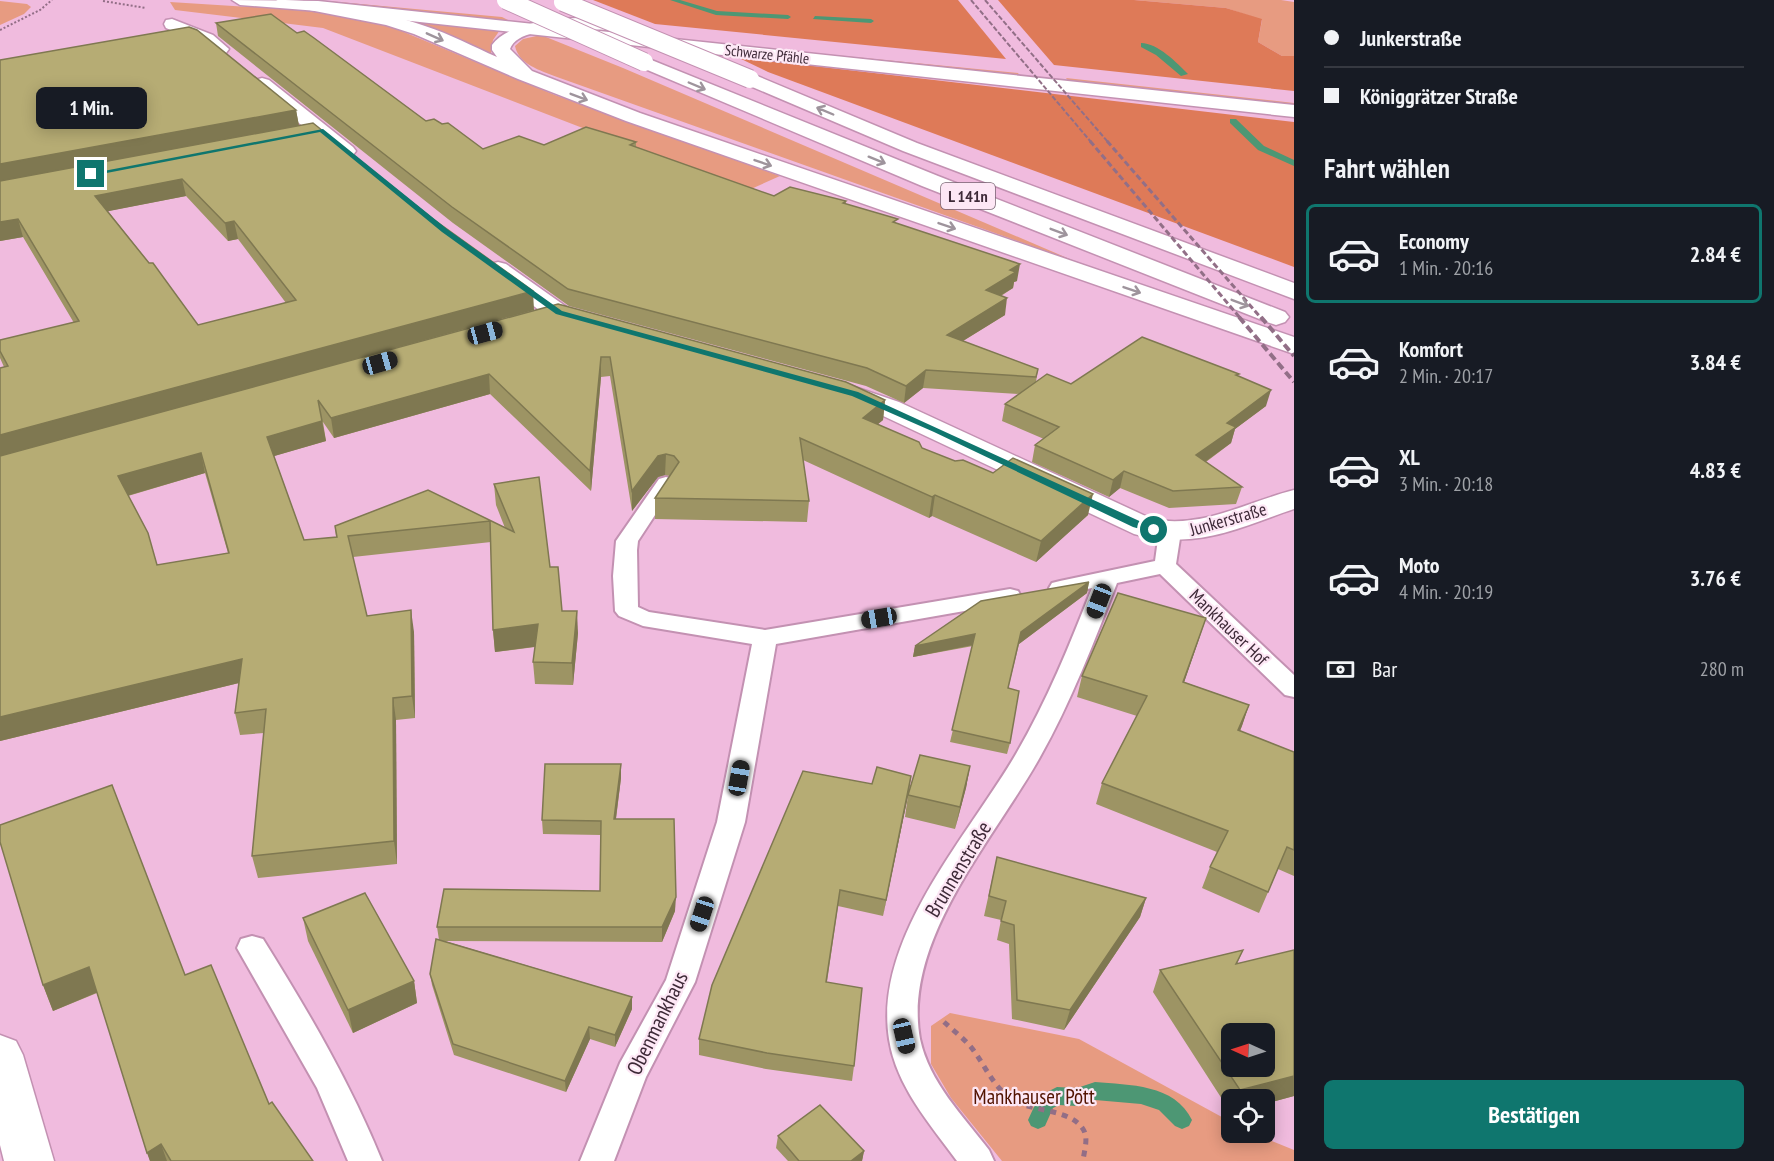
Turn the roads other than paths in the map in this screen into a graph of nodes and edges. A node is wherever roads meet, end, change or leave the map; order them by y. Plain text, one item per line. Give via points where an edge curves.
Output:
1 (240, 0) edge
2 (284, 0) edge
3 (369, 0) edge
4 (506, 0) edge
5 (560, 1) edge
6 (318, 6) junction
7 (171, 24) dead end
8 (607, 25) junction
9 (532, 29) junction
10 (233, 60) edge
11 (250, 73) edge
12 (525, 75) junction
13 (1294, 98) edge
14 (1294, 111) edge
15 (321, 130) junction
16 (296, 135) edge
17 (365, 166) edge
18 (484, 259) edge
19 (1252, 276) junction
20 (1294, 285) edge
21 (1294, 292) edge
22 (526, 322) edge
23 (1294, 324) edge
24 (1294, 346) edge
25 (822, 385) edge
26 (666, 483) edge
27 (1294, 499) edge
28 (1170, 532) junction
29 (1165, 566) junction
30 (1107, 580) junction
31 (765, 638) junction
32 (1294, 689) edge
33 (252, 948) dead end
34 (0, 1055) edge
35 (28, 1161) edge
36 (365, 1161) edge
37 (597, 1161) edge
38 (977, 1161) edge

1 - 6 main road, Schwarze Pfähle
2 - 6 main road
3 - 8 main road, Schwarze Pfähle
4 -> 23 main road, L 141n, bridge via 910,173
19 -> 5 main road, L 141n, bridge via 910,147
6 - 9 main road, Schwarze Pfähle
6 -> 12 main road via 420,30
7 - 10 main road via 207,39
8 - 9 main road
8 - 13 main road, Schwarze Pfähle
9 - 12 main road via 501,45 501,50
9 - 14 main road, Schwarze Pfähle
11 - 15 main road
12 -> 24 main road via 740,155
15 - 16 main road
15 - 17 main road
18 - 22 main road via 570,316
19 - 20 main road
19 - 21 main road, L 141n
25 - 28 main road, Junkerstraße via 889,408 1137,525
26 - 31 lane via 627,541 623,586 627,611 670,625
27 - 28 main road, Junkerstraße via 1201,530
28 - 29 lane
29 - 30 lane
29 - 32 lane, Mankhauser Hof
30 - 31 lane
30 - 38 lane, Brunnenstraße via 1055,704 1027,759 950,878 913,957 904,1036 908,1054 935,1104
31 - 37 lane, Obenmankhaus via 731,822 684,970 631,1073
33 - 36 lane via 311,1043 351,1123
34 - 35 main road

